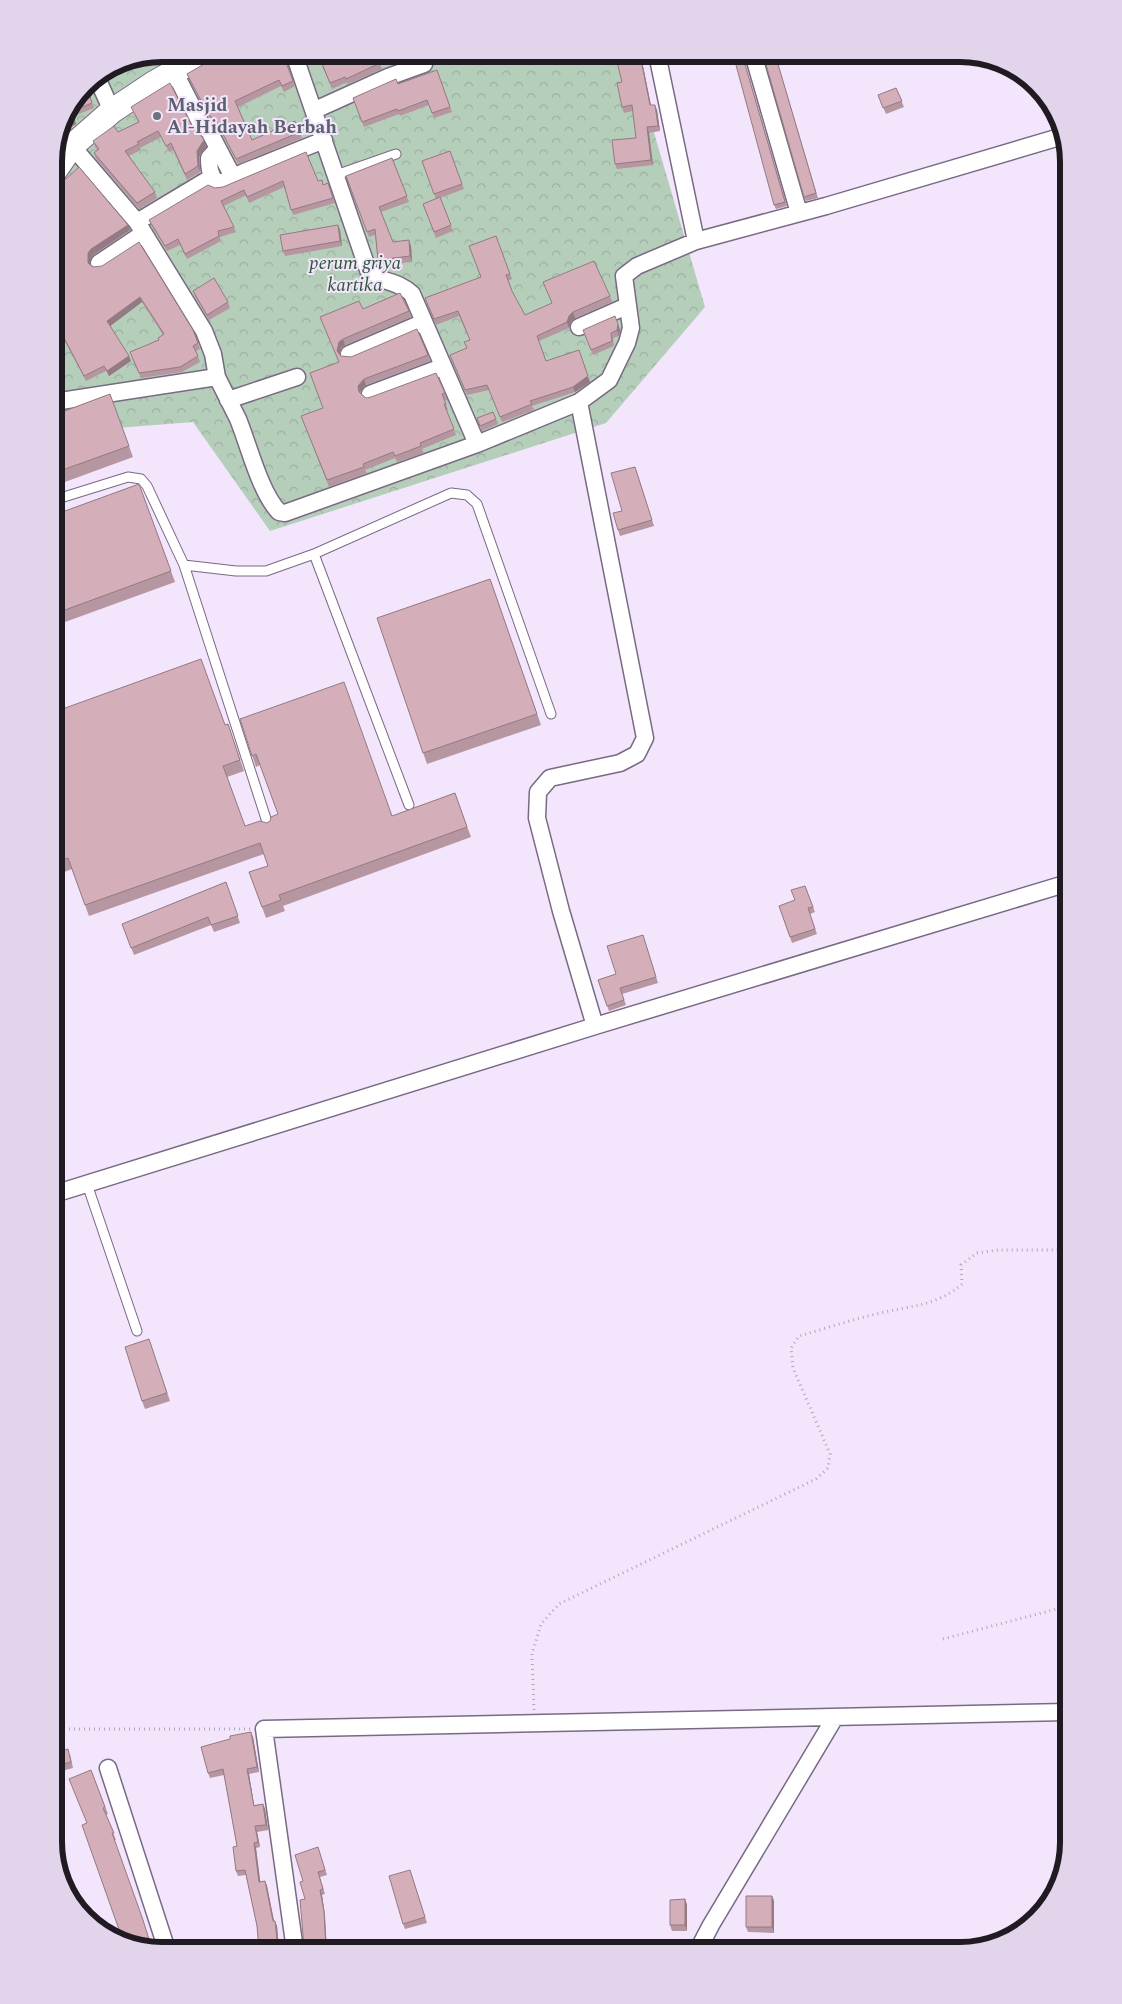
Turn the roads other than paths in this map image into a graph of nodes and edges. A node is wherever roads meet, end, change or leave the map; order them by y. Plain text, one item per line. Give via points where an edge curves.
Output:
1 (189, 63) edge
2 (297, 63) edge
3 (659, 63) edge
4 (757, 63) edge
5 (424, 64) dead end
6 (174, 71) junction
7 (100, 84) edge
8 (315, 110) junction
9 (112, 111) junction
10 (1056, 138) edge
11 (324, 140) junction
12 (72, 146) junction
13 (218, 148) junction
14 (396, 154) dead end
15 (63, 159) edge
16 (336, 175) junction
17 (212, 177) junction
18 (233, 177) junction
19 (800, 212) junction
20 (141, 227) junction
21 (696, 241) junction
22 (99, 263) dead end
23 (628, 306) junction
24 (424, 322) junction
25 (579, 327) dead end
26 (349, 354) dead end
27 (442, 366) junction
28 (217, 377) junction
29 (297, 377) dead end
30 (370, 394) dead end
31 (228, 400) junction
32 (63, 401) edge
33 (579, 402) junction
34 (477, 444) junction
35 (63, 497) edge
36 (314, 554) junction
37 (184, 565) junction
38 (551, 714) dead end
39 (409, 805) dead end
40 (269, 828) edge
41 (1060, 885) edge
42 (595, 1026) junction
43 (87, 1184) junction
44 (62, 1191) edge
45 (137, 1331) dead end
46 (1060, 1712) edge
47 (834, 1719) junction
48 (108, 1768) dead end
49 (165, 1941) edge
50 (294, 1941) edge
51 (702, 1942) edge

1 - 6 main road
2 - 8 street
3 - 21 street
4 - 19 street
5 - 8 street
6 - 9 main road
6 - 13 street via 202,126
7 - 9 street
8 - 11 street
9 - 12 main road
10 - 19 street
11 - 16 street
11 - 18 street
12 - 15 main road
12 - 20 street
13 - 17 street via 209,158
13 - 18 street
14 - 16 lane
16 - 24 street via 368,270 378,278 405,287 412,294
17 - 18 street via 217,183
17 - 20 street
19 - 21 street
20 - 22 street
20 - 28 street via 204,331
21 - 23 street via 626,272 623,282
23 - 25 street
23 - 33 street via 631,328 609,380
24 - 26 street
24 - 27 street
27 - 30 street
27 - 34 street
28 - 31 street
28 - 32 street
29 - 31 street
31 - 34 street via 265,489 279,512 292,512
33 - 34 street
33 - 42 street via 645,738 637,754 620,763 550,778 538,792 537,818 560,911
35 - 37 lane via 128,477 141,479
36 - 37 lane via 266,571
36 - 38 lane via 451,493 467,495 477,504
36 - 39 lane
37 - 40 lane
41 - 42 street
42 - 43 street
43 - 44 street
43 - 45 lane
46 - 47 street
47 - 50 street via 264,1729
47 - 51 street
48 - 49 street

